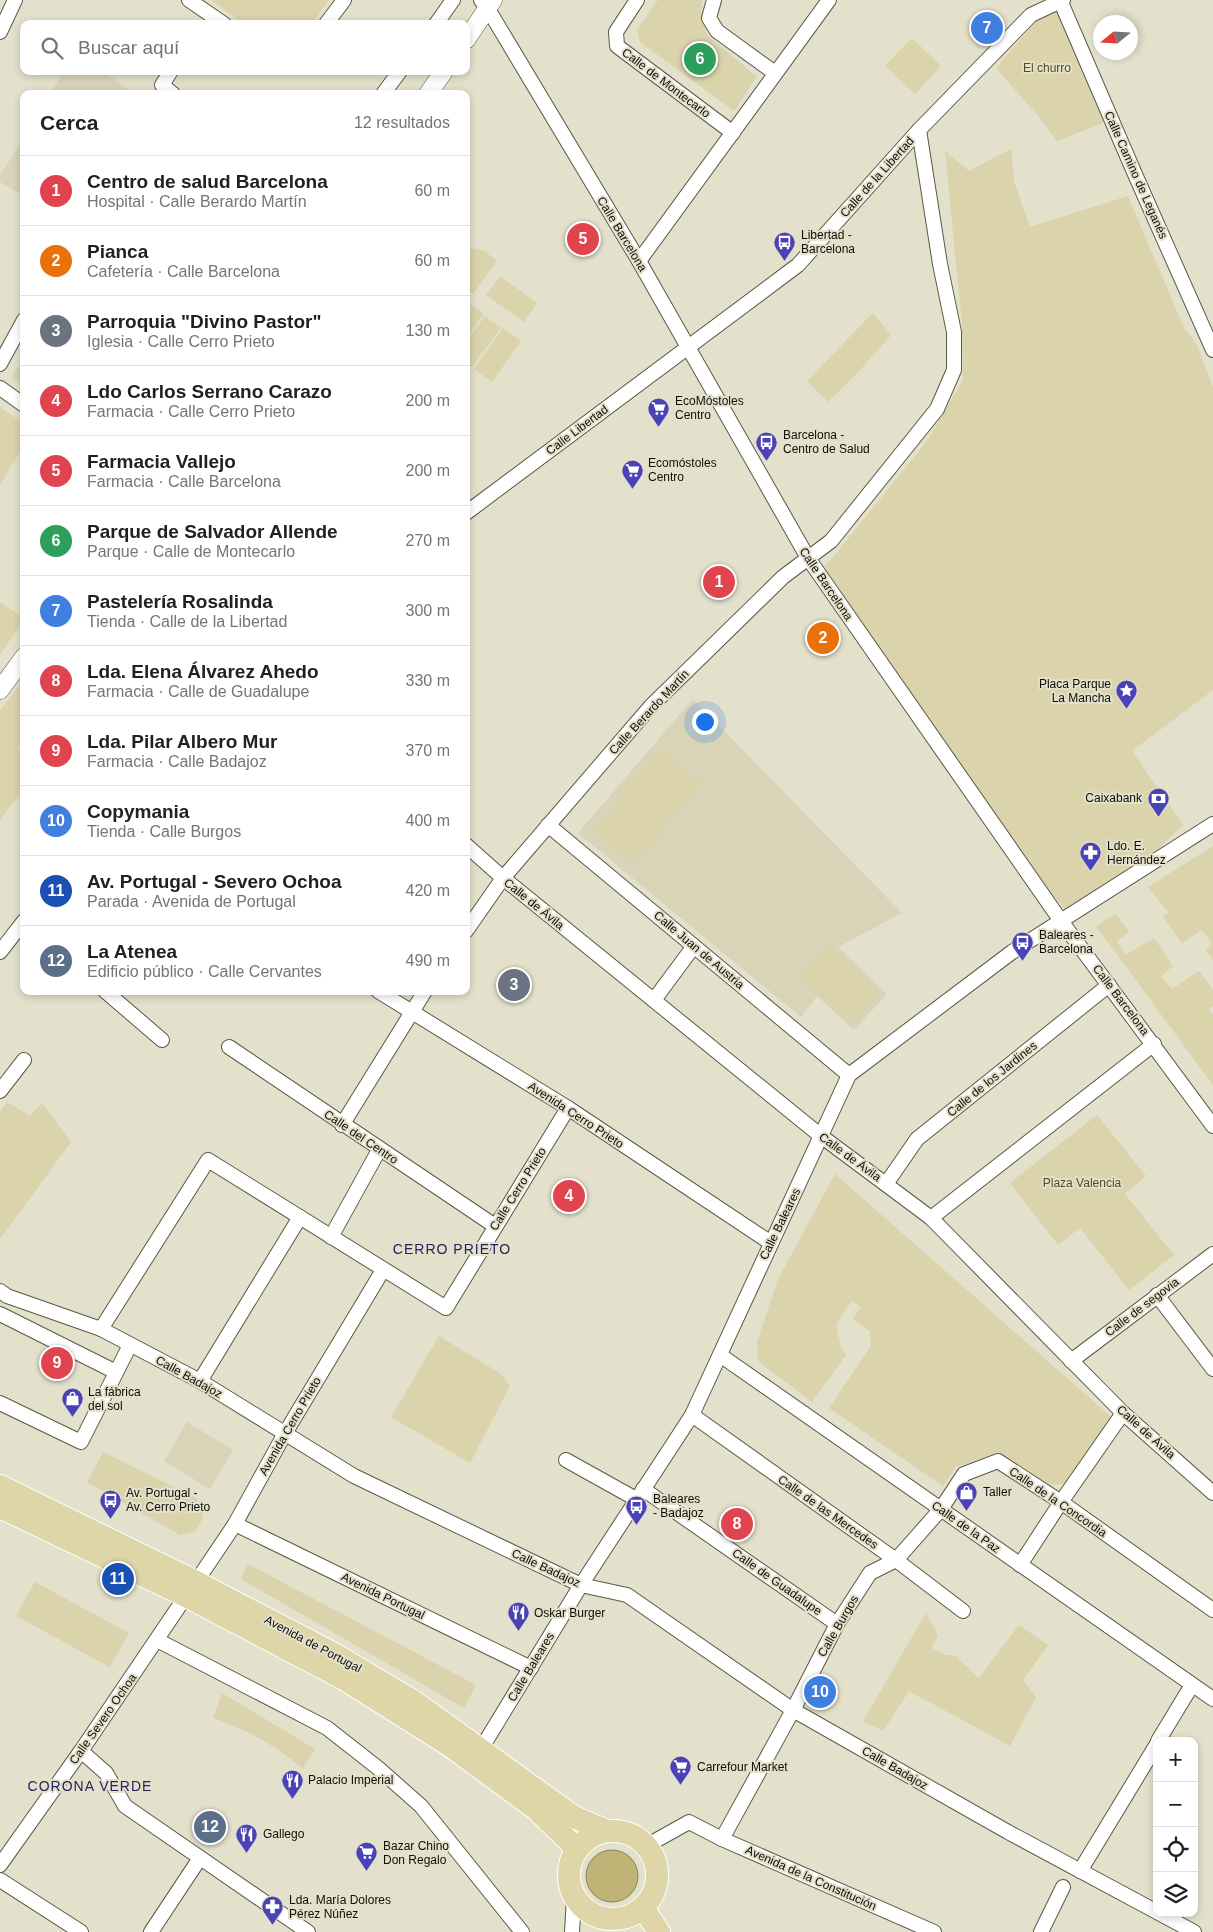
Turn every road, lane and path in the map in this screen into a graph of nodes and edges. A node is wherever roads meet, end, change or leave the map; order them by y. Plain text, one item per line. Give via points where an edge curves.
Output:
1 (15, 0) edge
2 (189, 0) edge
3 (344, 0) edge
4 (453, 0) edge
5 (637, 0) edge
6 (714, 0) edge
7 (829, 0) edge
8 (1061, 0) edge
9 (487, 3) edge
10 (207, 19) edge
11 (329, 20) edge
12 (439, 20) edge
13 (0, 32) edge
14 (470, 33) edge
15 (775, 73) junction
16 (168, 75) edge
17 (397, 75) edge
18 (441, 75) edge
19 (168, 90) edge
20 (386, 90) edge
21 (431, 90) edge
22 (919, 130) junction
23 (733, 133) junction
24 (639, 261) junction
25 (20, 327) edge
26 (687, 347) junction
27 (1213, 350) edge
28 (0, 364) edge
29 (0, 388) edge
30 (20, 402) edge
31 (470, 510) edge
32 (808, 558) junction
33 (20, 662) edge
34 (0, 690) edge
35 (1213, 824) edge
36 (548, 825) junction
37 (470, 849) edge
38 (502, 878) junction
39 (1061, 921) junction
40 (470, 925) edge
41 (20, 926) edge
42 (694, 946) junction
43 (0, 952) edge
44 (1109, 985) junction
45 (110, 995) edge
46 (385, 995) edge
47 (422, 995) edge
48 (654, 1000) junction
49 (411, 1011) junction
50 (162, 1040) dead end
51 (1154, 1044) junction
52 (229, 1047) dead end
53 (24, 1060) dead end
54 (849, 1075) junction
55 (0, 1091) edge
56 (568, 1108) junction
57 (342, 1125) junction
58 (1213, 1126) edge
59 (821, 1136) junction
60 (379, 1150) junction
61 (886, 1184) junction
62 (300, 1217) junction
63 (931, 1218) junction
64 (495, 1226) junction
65 (331, 1237) junction
66 (771, 1243) junction
67 (1213, 1254) edge
68 (384, 1270) junction
69 (0, 1291) edge
70 (1157, 1295) junction
71 (0, 1314) edge
72 (101, 1329) junction
73 (130, 1345) junction
74 (720, 1355) junction
75 (1071, 1361) junction
76 (1213, 1369) edge
77 (116, 1372) junction
78 (200, 1381) junction
79 (0, 1403) edge
80 (1123, 1412) junction
81 (692, 1415) junction
82 (284, 1434) junction
83 (566, 1460) dead end
84 (0, 1486) edge
85 (1213, 1493) edge
86 (640, 1494) junction
87 (1061, 1502) junction
88 (0, 1507) edge
89 (941, 1509) junction
90 (235, 1524) junction
91 (896, 1560) junction
92 (1020, 1565) junction
93 (870, 1573) joint
94 (581, 1585) junction
95 (191, 1589) junction
96 (1213, 1610) edge
97 (962, 1611) dead end
98 (837, 1624) junction
99 (157, 1640) junction
100 (531, 1668) junction
101 (1192, 1685) junction
102 (1213, 1699) edge
103 (793, 1710) junction
104 (1161, 1737) edge
105 (481, 1749) junction
106 (1153, 1750) edge
107 (81, 1751) junction
108 (607, 1831) junction
109 (722, 1839) junction
110 (646, 1846) junction
111 (577, 1849) junction
112 (200, 1858) junction
113 (0, 1865) edge
114 (1080, 1871) junction
115 (0, 1880) edge
116 (1063, 1887) dead end
117 (574, 1897) junction
118 (1153, 1910) edge
119 (1166, 1917) edge
120 (636, 1919) edge
121 (81, 1932) edge
122 (151, 1932) edge
123 (308, 1932) edge
124 (522, 1932) edge
125 (572, 1932) edge
126 (659, 1932) edge
127 (934, 1932) edge
128 (1041, 1932) edge
129 (1194, 1932) edge

1 - 13 street
2 - 10 street
3 - 11 street
4 - 12 street
5 - 23 street, Calle de Montecarlo via 616,32 617,46
6 - 15 street via 709,18 717,31
7 - 15 street
8 - 22 street, Calle de la Libertad via 1031,15
8 - 27 street, Calle Camino de Leganés
9 - 14 street
9 - 24 street, Calle Barcelona
15 - 23 street
16 - 19 street via 162,85
17 - 20 street
18 - 21 street
22 - 26 street, Calle de la Libertad via 798,265
22 - 32 street, Calle Berardo Martín via 954,332 954,370 937,408 831,541
23 - 24 street
24 - 26 street, Calle Barcelona
25 - 28 street
26 - 31 street, Calle Libertad
26 - 32 street, Calle Barcelona
29 - 30 street
32 - 36 street, Calle Berardo Martín via 783,577 651,706
32 - 39 street, Calle Barcelona
33 - 34 street
35 - 39 street, Calle Baleares
36 - 38 street, Calle Berardo Martín
36 - 42 street, Calle Juan de Austria
37 - 38 street, Calle de Ávila
38 - 40 street
38 - 48 street, Calle de Ávila
39 - 44 street, Calle Barcelona
39 - 54 street, Calle Baleares via 1012,952
41 - 43 street
42 - 48 street
42 - 54 street, Calle Juan de Austria
44 - 51 street, Calle Barcelona
44 - 61 street, Calle de los Jardines via 917,1139
45 - 50 street
46 - 49 street, Avenida Cerro Prieto
47 - 49 street
48 - 59 street, Calle de Ávila
49 - 56 street, Avenida Cerro Prieto
49 - 57 street
51 - 58 street, Calle Barcelona
51 - 63 street
52 - 57 street, Calle del Centro
53 - 55 street
54 - 59 street, Calle Baleares
56 - 64 street, Calle Cerro Prieto
56 - 66 street, Avenida Cerro Prieto
57 - 60 street, Calle del Centro
59 - 61 street, Calle de Ávila
59 - 66 street, Calle Baleares
60 - 64 street, Calle del Centro
60 - 65 street
61 - 63 street, Calle de Ávila
62 - 65 street, Calle Cerro Prieto
62 - 72 street via 208,1160
62 - 78 street
63 - 75 street, Calle de Ávila
64 - 68 street, Calle Cerro Prieto via 446,1308
65 - 68 street, Calle Cerro Prieto
66 - 74 street, Calle Baleares
67 - 70 street, Calle de segovia
68 - 82 street, Avenida Cerro Prieto
69 - 72 street, Calle Badajoz
70 - 75 street, Calle de segovia
70 - 76 street
71 - 77 street
72 - 73 street, Calle Badajoz
73 - 77 street
73 - 78 street, Calle Badajoz
74 - 81 street, Calle Baleares
74 - 89 street, Calle de la Paz
75 - 80 street, Calle de Ávila
77 - 79 street via 81,1442
78 - 82 street, Calle Badajoz
80 - 85 street, Calle de Ávila
80 - 87 street
81 - 86 street, Calle Baleares
81 - 91 street, Calle de las Mercedes
82 - 90 street, Avenida Cerro Prieto
82 - 94 street, Calle Badajoz via 354,1476
83 - 86 street, Calle de Guadalupe
84 - 95 main road, Avenida de Portugal
86 - 94 street, Calle Baleares
86 - 98 street, Calle de Guadalupe
87 - 89 street, Calle de la Concordia via 998,1461 964,1474
87 - 92 street
87 - 96 street, Calle de la Concordia
88 - 95 main road, Avenida de Portugal
89 - 91 street, Calle de la Concordia
89 - 92 street, Calle de la Paz
90 - 95 street, Avenida Cerro Prieto
90 - 100 street, Avenida Portugal
91 - 93 street, Calle de la Concordia
91 - 97 street, Calle de las Mercedes
92 - 101 street, Calle de la Paz
93 - 98 street, Calle Burgos
94 - 100 street, Calle Baleares
94 - 103 street, Calle Badajoz via 627,1594
95 - 99 street, Calle Severo Ochoa
95 - 105 main road, Avenida de Portugal via 342,1659 413,1701
95 - 111 main road, Avenida de Portugal via 444,1742 536,1809
98 - 103 street, Calle Burgos
99 - 107 street, Calle Severo Ochoa
99 - 124 street via 327,1728 378,1768 421,1806
100 - 105 street, Calle Baleares
101 - 102 street, Calle de la Paz
101 - 104 street
103 - 109 street, Calle Burgos
103 - 114 street, Calle Badajoz
105 - 108 main road, Avenida de Portugal via 574,1817
106 - 114 street
107 - 112 street via 106,1773 125,1806
107 - 113 street, Calle Severo Ochoa
108 - 110 main road via 624,1832
108 - 111 main road via 594,1835
109 - 110 street, Avenida de la Constitución via 689,1822
109 - 127 street, Avenida de la Constitución
110 - 120 main road via 655,1861 657,1880 652,1896
111 - 117 main road via 569,1869
112 - 122 street
112 - 123 street
114 - 118 street, Calle Badajoz
115 - 121 street
116 - 128 street
117 - 120 main road via 594,1916 610,1920
117 - 125 street
119 - 129 street, Calle Badajoz
120 - 126 main road

